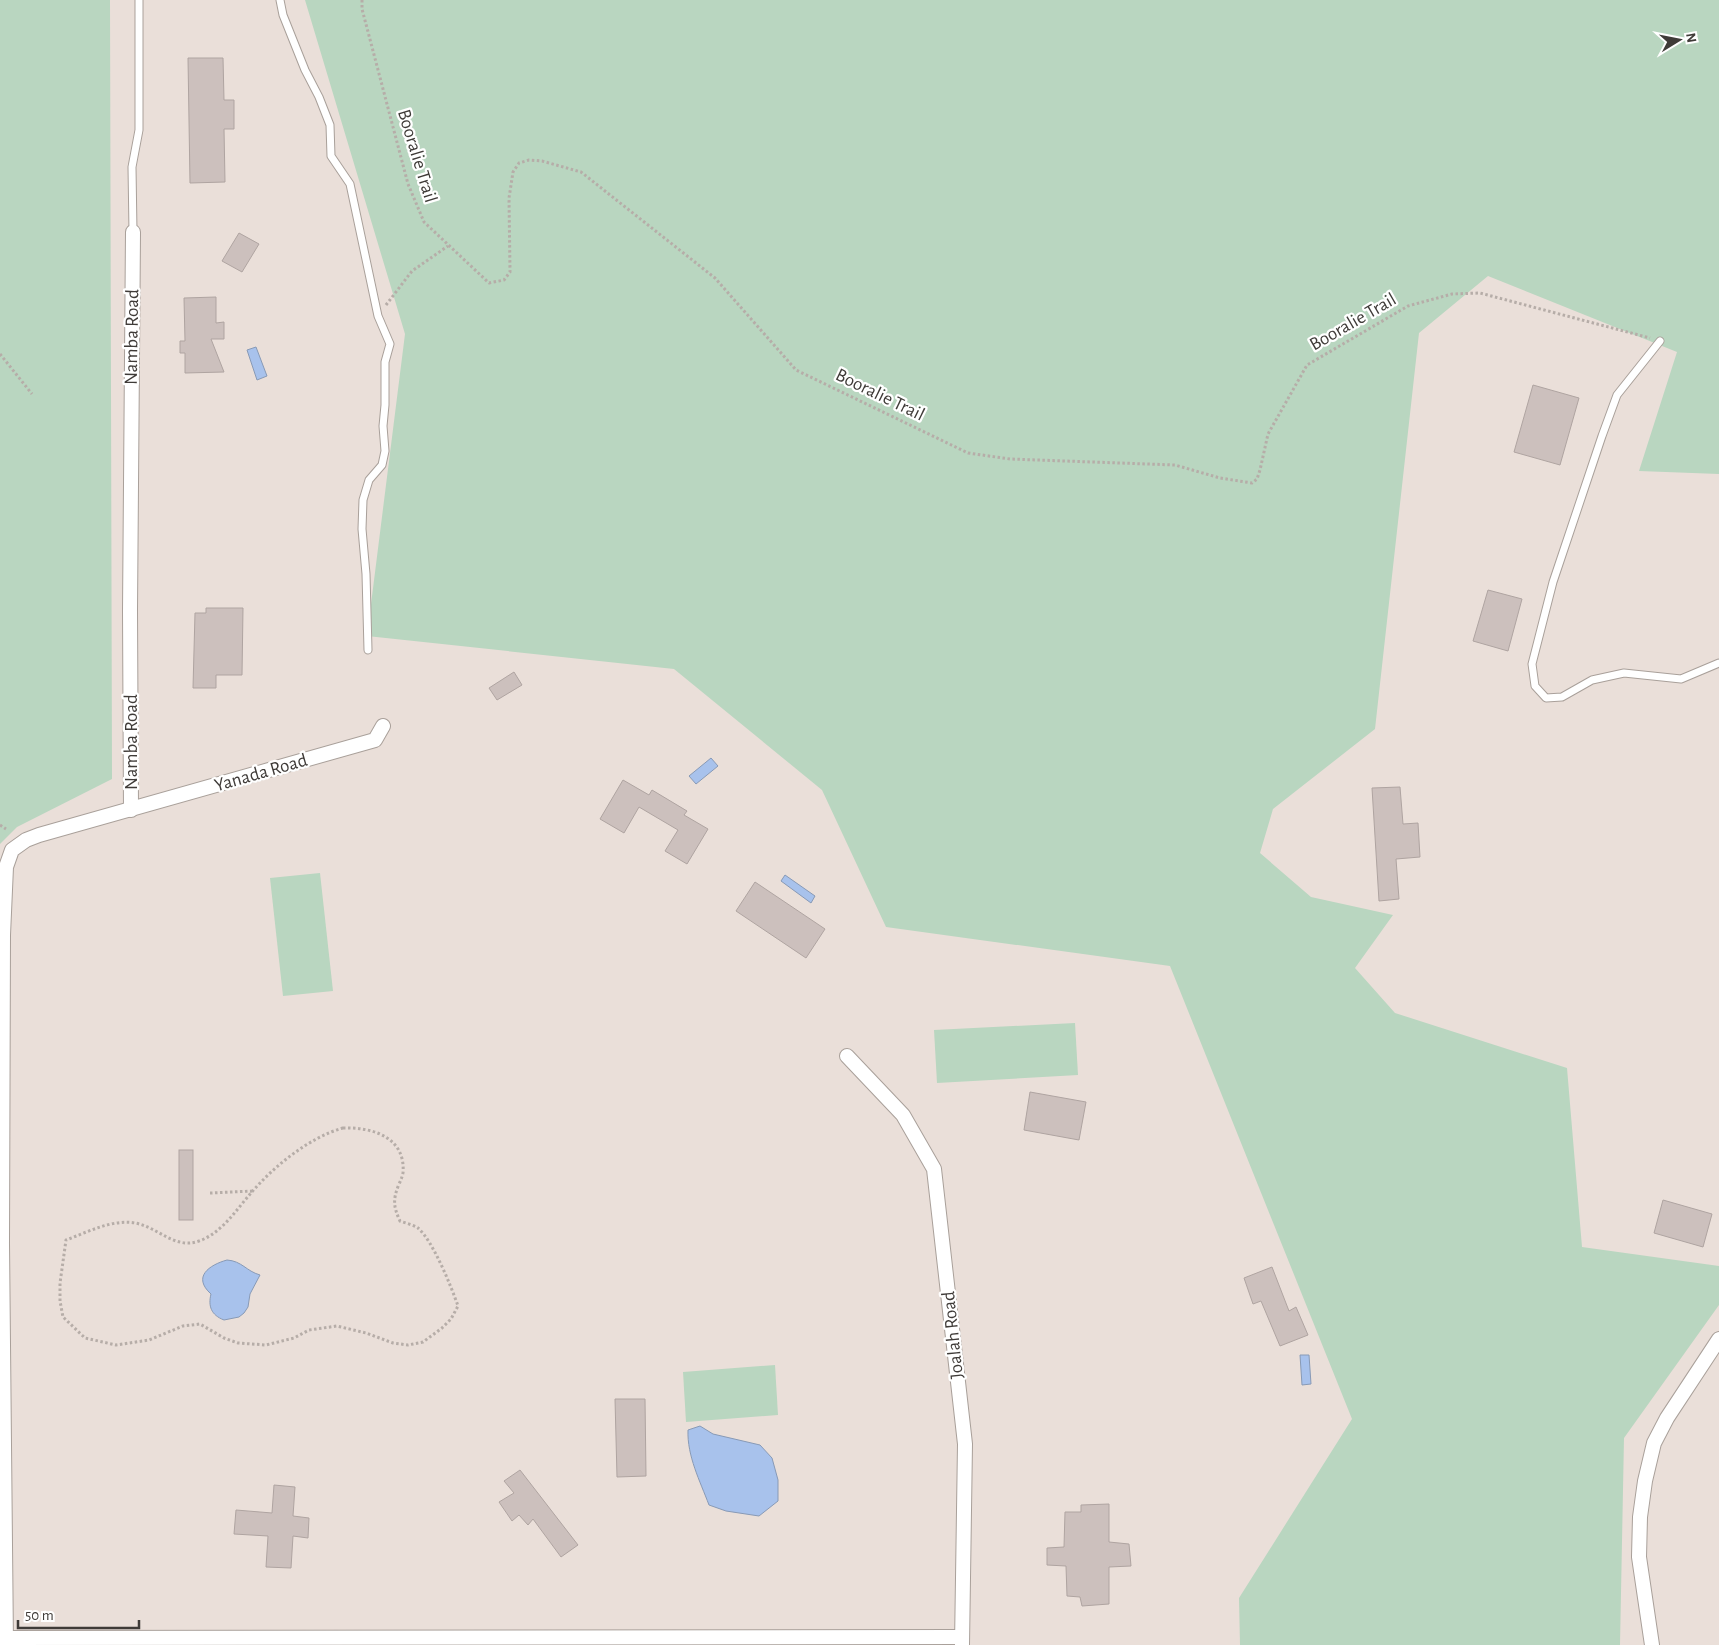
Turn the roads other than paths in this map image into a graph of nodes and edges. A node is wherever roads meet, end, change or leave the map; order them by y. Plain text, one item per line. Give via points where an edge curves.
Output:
1 (138, 0) edge
2 (280, 0) edge
3 (133, 232) joint
4 (1660, 341) road end
5 (368, 650) dead end
6 (1719, 663) edge
7 (383, 726) dead end
8 (131, 810) junction
9 (847, 1056) dead end
10 (1719, 1339) edge
11 (4, 1640) edge
12 (962, 1641) edge
13 (1652, 1645) edge

1 - 3 lane via 139,130 132,167
2 - 5 lane via 304,70 330,125 331,156 350,184 378,316 390,344 385,362 385,451 382,465 369,480 363,500
3 - 8 street, Namba Road
4 - 6 lane via 1617,395 1602,436 1553,582 1532,664 1535,686 1546,698 1562,697 1592,680 1624,673 1681,679
7 - 8 street, Yanada Road via 375,740
8 - 11 street, Namba Road via 26,840 12,850 6,867 2,1244
9 - 12 street, Joalah Road via 903,1115 934,1169 965,1444
10 - 13 street via 1667,1418 1654,1443 1644,1481 1639,1557
11 - 12 street

